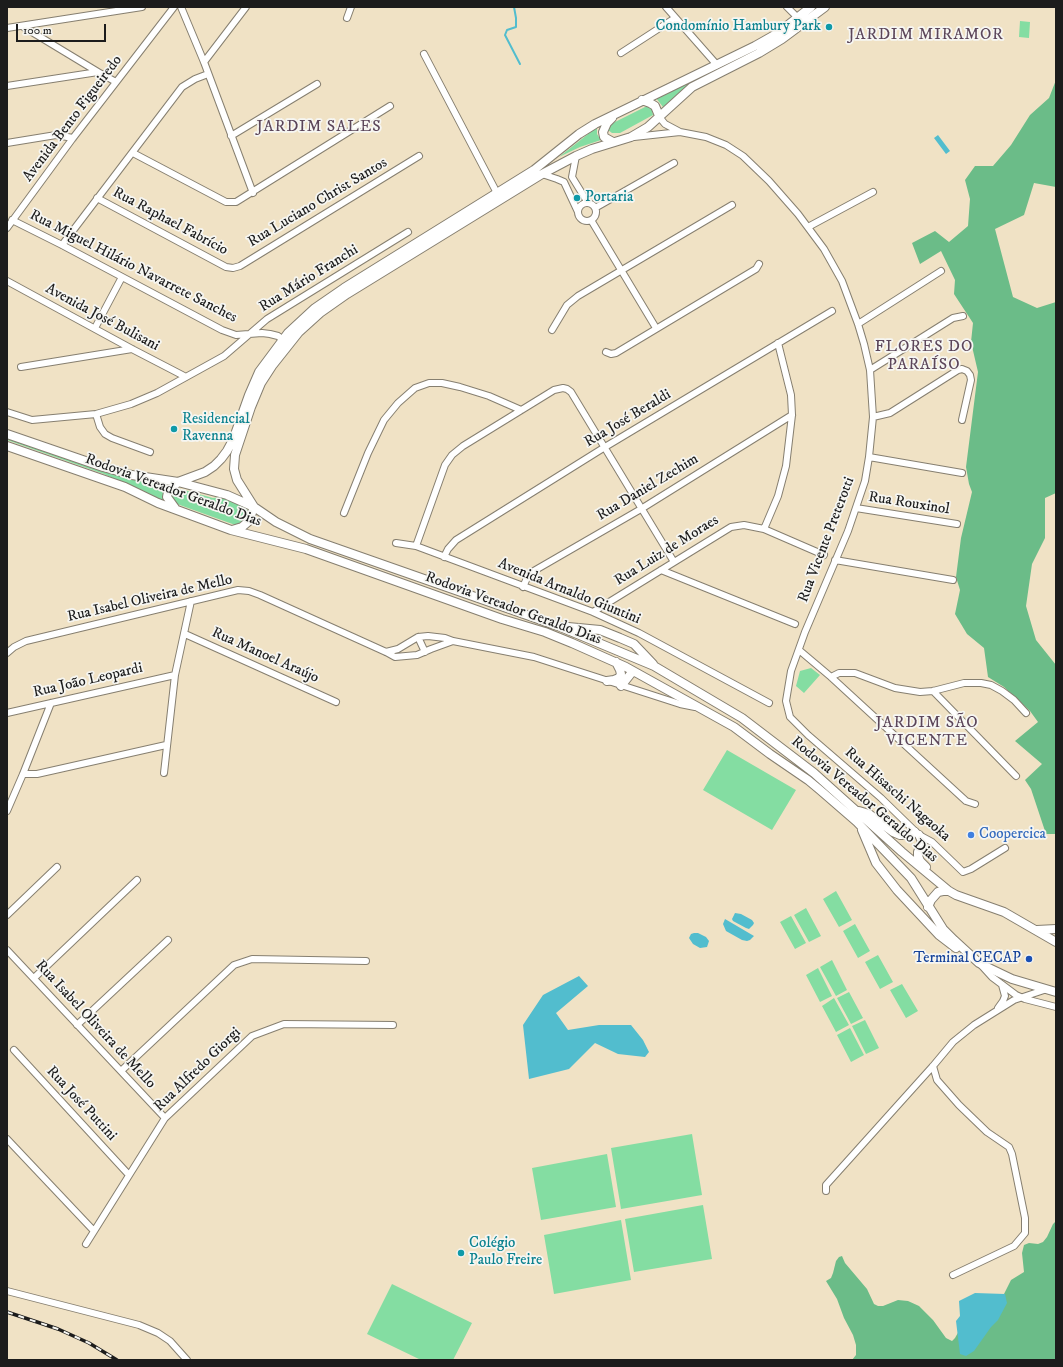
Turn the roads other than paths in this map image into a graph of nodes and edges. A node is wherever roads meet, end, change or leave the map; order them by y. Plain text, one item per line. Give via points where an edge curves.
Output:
1 (105, 7) edge
2 (142, 7) edge
3 (174, 7) edge
4 (181, 7) edge
5 (246, 7) edge
6 (351, 7) edge
7 (666, 7) edge
8 (787, 7) edge
9 (812, 7) edge
10 (825, 7) edge
11 (101, 13) junction
12 (347, 18) dead end
13 (675, 18) junction
14 (798, 18) junction
15 (22, 26) junction
16 (7, 28) edge
17 (621, 53) dead end
18 (424, 54) dead end
19 (204, 62) junction
20 (717, 65) junction
21 (98, 72) junction
22 (208, 74) junction
23 (116, 82) junction
24 (317, 84) dead end
25 (7, 86) edge
26 (642, 100) junction
27 (390, 106) dead end
28 (615, 114) junction
29 (660, 118) junction
30 (680, 132) junction
31 (231, 136) junction
32 (631, 137) junction
33 (73, 138) junction
34 (613, 142) junction
35 (7, 143) edge
36 (133, 153) junction
37 (419, 156) dead end
38 (576, 156) junction
39 (674, 163) dead end
40 (542, 174) junction
41 (572, 177) junction
42 (564, 182) junction
43 (873, 192) dead end
44 (253, 193) junction
45 (497, 193) junction
46 (97, 198) junction
47 (588, 203) junction
48 (732, 205) dead end
49 (595, 208) junction
50 (578, 212) junction
51 (12, 220) junction
52 (591, 220) junction
53 (808, 227) junction
54 (7, 228) edge
55 (408, 232) dead end
56 (62, 245) junction
57 (759, 264) dead end
58 (230, 268) joint
59 (622, 271) junction
60 (941, 271) dead end
61 (122, 277) junction
62 (7, 281) edge
63 (832, 311) dead end
64 (963, 316) dead end
65 (858, 324) junction
66 (95, 328) junction
67 (656, 328) junction
68 (552, 330) dead end
69 (250, 334) junction
70 (286, 341) junction
71 (778, 343) junction
72 (132, 349) junction
73 (606, 352) dead end
74 (21, 367) dead end
75 (870, 370) junction
76 (186, 377) junction
77 (521, 410) junction
78 (7, 412) edge
79 (96, 414) junction
80 (792, 415) junction
81 (873, 417) junction
82 (962, 420) dead end
83 (7, 434) edge
84 (7, 446) edge
85 (605, 447) junction
86 (150, 452) dead end
87 (869, 457) junction
88 (205, 472) junction
89 (962, 473) dead end
90 (152, 478) junction
91 (178, 482) junction
92 (254, 507) junction
93 (856, 508) junction
94 (641, 509) junction
95 (177, 510) junction
96 (344, 513) dead end
97 (957, 524) dead end
98 (764, 529) junction
99 (231, 530) junction
100 (396, 543) dead end
101 (416, 546) junction
102 (824, 555) dead end
103 (444, 557) junction
104 (835, 560) junction
105 (674, 562) junction
106 (661, 570) junction
107 (953, 580) dead end
108 (523, 587) junction
109 (191, 601) junction
110 (594, 612) junction
111 (795, 624) dead end
112 (558, 626) junction
113 (622, 632) junction
114 (639, 633) junction
115 (185, 634) junction
116 (418, 637) junction
117 (453, 641) junction
118 (634, 644) junction
119 (799, 650) junction
120 (386, 652) junction
121 (425, 652) junction
122 (7, 653) edge
123 (616, 662) junction
124 (654, 666) junction
125 (662, 670) junction
126 (633, 671) junction
127 (175, 675) junction
128 (831, 677) junction
129 (608, 681) junction
130 (650, 681) junction
131 (621, 686) junction
132 (694, 689) junction
133 (933, 691) junction
134 (673, 694) junction
135 (336, 702) dead end
136 (786, 702) joint
137 (51, 703) junction
138 (768, 703) dead end
139 (700, 708) junction
140 (7, 713) edge
141 (1026, 713) dead end
142 (166, 746) junction
143 (164, 773) dead end
144 (23, 774) junction
145 (1016, 776) dead end
146 (975, 804) dead end
147 (7, 811) edge
148 (856, 811) junction
149 (861, 826) junction
150 (918, 834) junction
151 (1005, 848) dead end
152 (57, 866) dead end
153 (933, 877) junction
154 (137, 880) dead end
155 (949, 891) junction
156 (928, 907) junction
157 (7, 915) edge
158 (1056, 929) edge
159 (1036, 930) junction
160 (168, 940) dead end
161 (1056, 942) edge
162 (7, 950) edge
163 (969, 954) junction
164 (366, 961) dead end
165 (980, 963) junction
166 (34, 978) junction
167 (1002, 985) junction
168 (1047, 989) junction
169 (1056, 992) edge
170 (1022, 997) junction
171 (1056, 1007) edge
172 (994, 1012) junction
173 (77, 1025) junction
174 (393, 1025) dead end
175 (14, 1050) dead end
176 (933, 1066) junction
177 (121, 1071) junction
178 (164, 1118) junction
179 (7, 1139) edge
180 (129, 1175) junction
181 (826, 1191) dead end
182 (94, 1231) junction
183 (86, 1244) dead end
184 (953, 1275) dead end
185 (7, 1291) edge
186 (187, 1360) edge

1 - 11 street
2 - 11 street
3 - 23 street, Avenida Bento Figueiredo
4 - 19 street
5 - 19 street
6 - 12 street
7 - 13 street
8 - 14 street
9 - 14 main road
10 - 29 main road via 782,39 692,87
11 - 15 street
13 - 17 street
13 - 20 street
14 - 20 main road via 778,33
15 - 16 street
15 - 21 street
18 - 45 street
19 - 22 street
20 - 26 main road
21 - 23 street
21 - 25 street
22 - 31 street
22 - 36 street via 182,88
23 - 33 street, Avenida Bento Figueiredo
24 - 31 street
26 - 28 main road
26 - 29 main road via 655,106
27 - 44 street
28 - 34 main road via 606,123 603,132 604,137
28 - 45 main road via 579,134 534,170
29 - 30 street, Rua Vicente Preterotti via 665,124
29 - 32 main road
30 - 32 street, Rua Vicente Preterotti
30 - 53 street, Rua Vicente Preterotti via 726,144 743,156 769,181
31 - 44 street
32 - 34 main road
33 - 35 street via 56,134
33 - 51 street, Avenida Bento Figueiredo
34 - 38 main road
36 - 44 street via 226,202 236,202
36 - 46 street
37 - 58 street, Rua Luciano Christ Santos via 240,266
38 - 40 main road
38 - 41 street
39 - 49 street
40 - 42 street
40 - 70 main road via 347,294
41 - 42 street
41 - 47 street
42 - 50 street
43 - 53 street
45 - 70 main road via 315,308 293,327
46 - 56 street
46 - 58 street, Rua Raphael Fabrício
47 - 49 street
47 - 50 street via 582,204
48 - 59 street
49 - 52 street via 596,214
50 - 52 street via 583,219
51 - 54 street, Avenida Bento Figueiredo
51 - 56 street, Rua Miguel Hilário Navarrete Sanches
52 - 59 street
53 - 65 street, Rua Vicente Preterotti via 824,248 842,281
55 - 69 street, Rua Mário Franchi via 267,319
56 - 61 street, Rua Miguel Hilário Navarrete Sanches
57 - 67 street via 756,269
59 - 67 street
59 - 68 street via 567,305
60 - 65 street
61 - 66 street
61 - 69 street, Rua Miguel Hilário Navarrete Sanches via 222,330 236,335
62 - 66 street, Avenida José Bulisani
63 - 71 street, Rua José Beraldi
64 - 75 street via 953,318
65 - 75 street, Rua Vicente Preterotti
66 - 72 street, Avenida José Bulisani
67 - 73 street via 616,353
69 - 70 street, Rua Miguel Hilário Navarrete Sanches via 270,334
69 - 76 street, Rua Mário Franchi via 224,356
70 - 88 main road via 259,372 227,451
70 - 92 main road via 261,383 234,455 237,480
71 - 80 street via 791,395
71 - 85 street, Rua José Beraldi
72 - 74 street
72 - 76 street, Avenida José Bulisani
75 - 81 street, Rua Vicente Preterotti
76 - 79 street, Rua Mário Franchi via 131,404
77 - 85 street via 554,390 567,389
77 - 96 street via 488,396 442,383 429,383 415,388 384,420
77 - 101 street via 452,455 445,465
78 - 79 street, Rua Mário Franchi via 32,420
79 - 86 street via 105,434
80 - 94 street, Rua Daniel Zechim
80 - 98 street via 786,466 778,496
81 - 82 street via 890,413 962,369 970,375 971,380
81 - 87 street, Rua Vicente Preterotti
83 - 90 main road, Rodovia Vereador Geraldo Dias via 103,467
84 - 95 main road, Rodovia Vereador Geraldo Dias via 125,487
85 - 94 street
85 - 103 street, Rua José Beraldi via 456,540
87 - 89 street
87 - 93 street, Rua Vicente Preterotti via 865,481
88 - 90 main road
88 - 91 main road
90 - 91 main road, Rodovia Vereador Geraldo Dias
91 - 92 main road, Rodovia Vereador Geraldo Dias via 227,495
91 - 95 main road via 168,492 167,497
92 - 99 main road via 250,521
92 - 112 main road, Rodovia Vereador Geraldo Dias via 276,522 310,539
93 - 97 street, Rua Rouxinol
93 - 104 street, Rua Vicente Preterotti
94 - 105 street
94 - 108 street, Rua Daniel Zechim via 532,572
95 - 99 main road, Rodovia Vereador Geraldo Dias
98 - 102 street, Rua Luiz de Moraes
98 - 105 street, Rua Luiz de Moraes via 744,525 731,527
99 - 123 main road, Rodovia Vereador Geraldo Dias via 306,549 545,632
100 - 101 street, Avenida Arnaldo Giuntini
101 - 103 street, Avenida Arnaldo Giuntini
103 - 108 street, Avenida Arnaldo Giuntini
104 - 107 street
104 - 119 street, Rua Vicente Preterotti
105 - 106 street, Rua Luiz de Moraes
106 - 110 street, Rua Luiz de Moraes
106 - 111 street
108 - 110 street, Avenida Arnaldo Giuntini
109 - 115 street
109 - 120 street, Rua Isabel Oliveira de Mello via 238,590 249,591
109 - 122 street, Rua Isabel Oliveira de Mello via 26,641
110 - 113 street, Avenida Arnaldo Giuntini
112 - 113 main road
112 - 124 main road, Rodovia Vereador Geraldo Dias
113 - 114 street, Avenida Arnaldo Giuntini
113 - 118 main road
114 - 118 street
114 - 138 street, Avenida Arnaldo Giuntini
115 - 127 street
115 - 135 street, Rua Manoel Araújo
116 - 117 street via 428,636
116 - 120 street via 398,649
116 - 121 street
117 - 121 street, Rua Isabel Oliveira de Mello
117 - 129 street via 534,657
118 - 124 main road
119 - 128 street
119 - 136 street, Rua Vicente Preterotti
120 - 121 street, Rua Isabel Oliveira de Mello via 395,657
123 - 126 main road, Rodovia Vereador Geraldo Dias
123 - 129 main road via 621,674 619,678
124 - 125 main road, Rodovia Vereador Geraldo Dias
125 - 130 main road via 656,679
125 - 132 main road, Rodovia Vereador Geraldo Dias
126 - 130 main road, Rodovia Vereador Geraldo Dias
126 - 131 main road
127 - 137 street, Rua João Leopardi
127 - 142 street
128 - 133 street via 840,673 855,673 895,688 920,692
128 - 146 street via 966,801
129 - 131 street
130 - 134 main road, Rodovia Vereador Geraldo Dias
131 - 139 street
132 - 134 main road via 684,686
132 - 148 main road, Rodovia Vereador Geraldo Dias via 742,718 814,773
133 - 141 street via 964,683 991,685 1014,700
133 - 145 street
134 - 139 main road, Rodovia Vereador Geraldo Dias
136 - 150 street, Rua Hisaschi Nagaoka via 794,722
137 - 140 street, Rua João Leopardi
137 - 144 street
139 - 149 main road, Rodovia Vereador Geraldo Dias via 734,727 808,780
142 - 143 street
142 - 144 street via 36,774
144 - 147 street
148 - 150 main road via 869,814 900,835
148 - 153 main road, Rodovia Vereador Geraldo Dias
149 - 156 main road, Rodovia Vereador Geraldo Dias via 911,878
149 - 163 main road via 876,863 896,890 940,935 953,946
150 - 151 street, Rua Hisaschi Nagaoka via 932,842 963,872
150 - 153 main road via 922,842 918,856
152 - 157 street
153 - 155 main road, Rodovia Vereador Geraldo Dias
154 - 166 street
155 - 156 main road via 938,892
155 - 159 main road, Rodovia Vereador Geraldo Dias via 956,896 1004,912
156 - 163 main road, Rodovia Vereador Geraldo Dias via 943,929
158 - 159 main road
159 - 161 main road, Rodovia Vereador Geraldo Dias
160 - 173 street
162 - 166 street, Rua Isabel Oliveira de Mello
163 - 165 main road, Rodovia Vereador Geraldo Dias
164 - 177 street via 252,959 234,966
165 - 167 street
165 - 168 main road, Rodovia Vereador Geraldo Dias via 1012,979
166 - 173 street, Rua Isabel Oliveira de Mello
167 - 170 street
167 - 172 street via 1005,996
168 - 169 main road, Rodovia Vereador Geraldo Dias
168 - 170 street
170 - 171 street
170 - 172 street
172 - 176 street via 952,1042
173 - 177 street, Rua Isabel Oliveira de Mello
174 - 178 street, Rua Alfredo Giorgi via 284,1024 252,1036
175 - 180 street, Rua José Puttini
176 - 181 street via 826,1185
176 - 184 street via 937,1080 959,1105 987,1132 1009,1147 1025,1218 1025,1233 1014,1246
177 - 178 street, Rua Isabel Oliveira de Mello
178 - 180 street, Rua Alfredo Giorgi
179 - 182 street
180 - 182 street, Rua Alfredo Giorgi
182 - 183 street, Rua Alfredo Giorgi
185 - 186 street via 139,1325 170,1341

